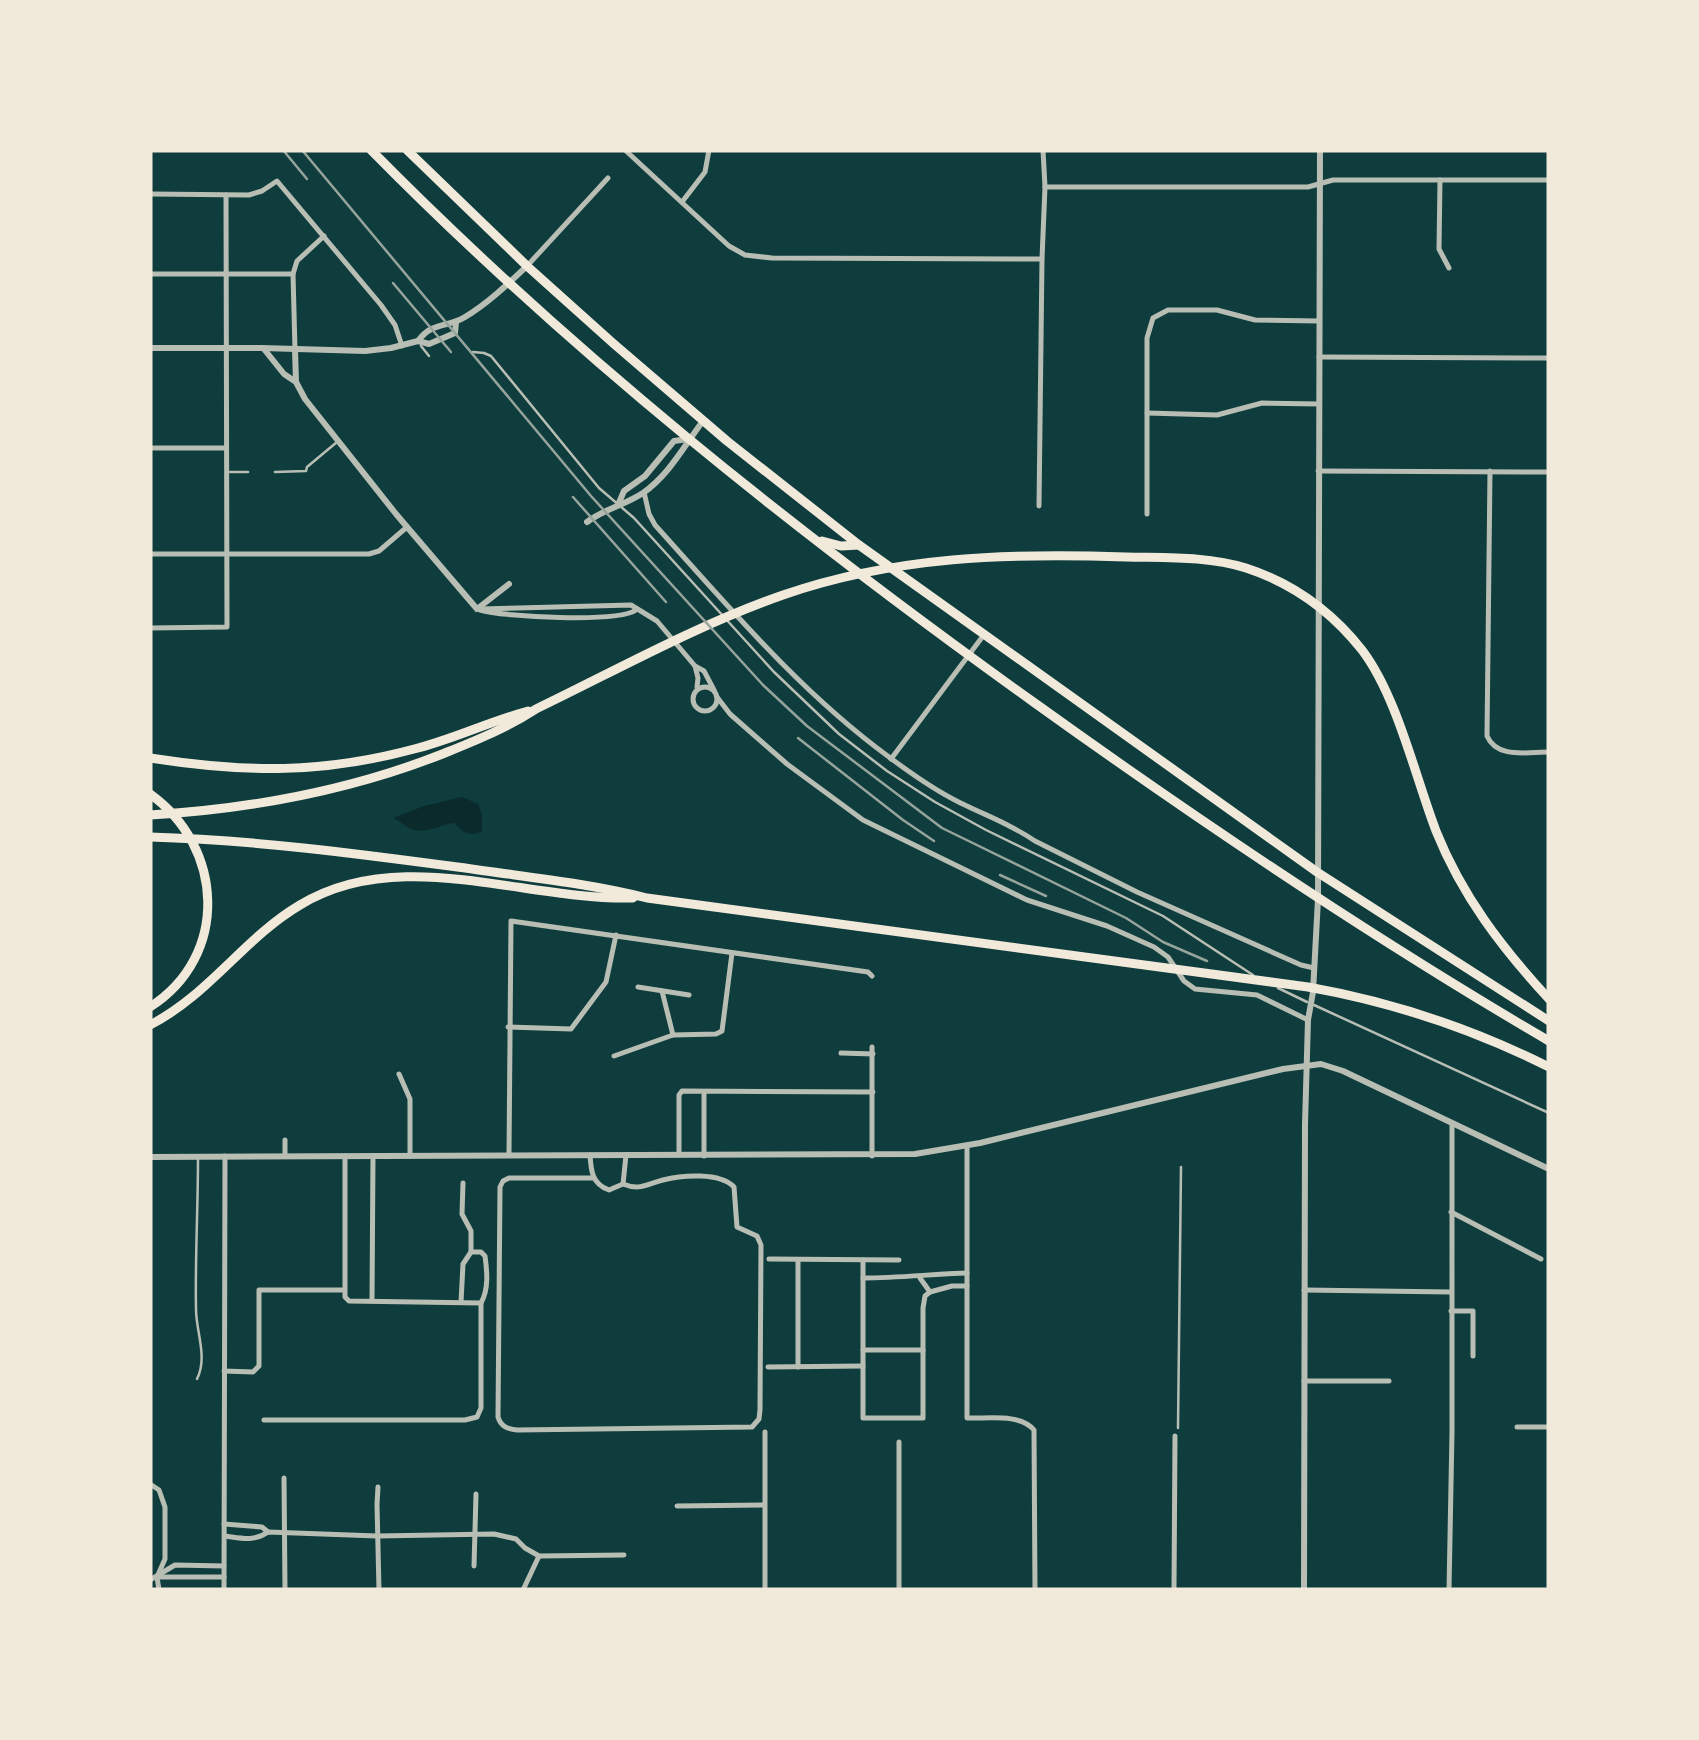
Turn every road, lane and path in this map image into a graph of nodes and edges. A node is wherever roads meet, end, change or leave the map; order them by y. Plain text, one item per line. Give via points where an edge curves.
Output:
1 (371, 150) edge
2 (406, 150) edge
3 (709, 150) edge
4 (1043, 150) edge
5 (1320, 150) edge
6 (628, 153) edge
7 (608, 178) dead end
8 (1440, 180) junction
9 (1549, 180) edge
10 (1320, 184) junction
11 (1045, 187) junction
12 (150, 194) edge
13 (226, 195) junction
14 (682, 202) junction
15 (324, 236) junction
16 (1042, 259) junction
17 (527, 266) junction
18 (1450, 268) dead end
19 (150, 274) edge
20 (226, 274) junction
21 (293, 274) junction
22 (510, 283) junction
23 (1319, 321) junction
24 (456, 322) junction
25 (418, 342) junction
26 (402, 346) junction
27 (150, 348) edge
28 (226, 348) junction
29 (263, 348) junction
30 (295, 350) junction
31 (473, 352) dead end
32 (429, 356) dead end
33 (1319, 357) junction
34 (1549, 358) edge
35 (296, 382) junction
36 (1319, 404) junction
37 (1147, 413) junction
38 (703, 421) junction
39 (689, 439) junction
40 (338, 441) junction
41 (150, 448) edge
42 (226, 448) junction
43 (1318, 471) junction
44 (226, 472) junction
45 (248, 472) dead end
46 (275, 472) dead end
47 (1490, 472) junction
48 (1549, 472) edge
49 (644, 492) junction
50 (618, 505) junction
51 (1039, 506) dead end
52 (1147, 514) dead end
53 (586, 522) dead end
54 (407, 527) junction
55 (814, 539) junction
56 (859, 546) junction
57 (150, 554) edge
58 (226, 554) junction
59 (509, 584) dead end
60 (582, 606) junction
61 (477, 609) junction
62 (636, 610) junction
63 (582, 617) junction
64 (150, 628) edge
65 (983, 636) junction
66 (968, 656) junction
67 (694, 666) junction
68 (696, 690) junction
69 (714, 690) junction
70 (718, 697) junction
71 (536, 709) junction
72 (709, 710) junction
73 (730, 714) junction
74 (1135, 743) junction
75 (1549, 752) edge
76 (150, 758) edge
77 (891, 758) junction
78 (1119, 763) junction
79 (150, 794) edge
80 (150, 814) edge
81 (150, 837) edge
82 (1318, 872) junction
83 (647, 898) junction
84 (1318, 899) junction
85 (616, 936) junction
86 (732, 952) junction
87 (1314, 968) junction
88 (872, 976) dead end
89 (1531, 981) junction
90 (638, 987) dead end
91 (1549, 988) edge
92 (662, 992) junction
93 (689, 995) dead end
94 (1549, 999) edge
95 (1311, 1004) junction
96 (150, 1007) edge
97 (1308, 1020) junction
98 (1549, 1021) edge
99 (150, 1025) edge
100 (508, 1028) junction
101 (673, 1035) junction
102 (1549, 1041) edge
103 (841, 1054) dead end
104 (614, 1056) dead end
105 (1308, 1065) junction
106 (1549, 1067) edge
107 (399, 1074) dead end
108 (704, 1092) junction
109 (872, 1092) junction
110 (1549, 1114) edge
111 (1452, 1122) junction
112 (285, 1140) dead end
113 (967, 1145) junction
114 (509, 1155) junction
115 (590, 1155) junction
116 (626, 1155) junction
117 (225, 1156) junction
118 (285, 1156) junction
119 (345, 1156) junction
120 (372, 1156) junction
121 (410, 1156) junction
122 (678, 1156) junction
123 (704, 1156) junction
124 (872, 1156) junction
125 (150, 1157) edge
126 (198, 1157) junction
127 (1181, 1167) dead end
128 (1549, 1170) edge
129 (593, 1178) junction
130 (463, 1183) dead end
131 (623, 1184) junction
132 (1452, 1212) junction
133 (470, 1252) junction
134 (769, 1259) dead end
135 (1542, 1259) dead end
136 (798, 1260) junction
137 (863, 1260) junction
138 (900, 1260) dead end
139 (967, 1273) junction
140 (863, 1278) junction
141 (920, 1278) junction
142 (967, 1286) junction
143 (344, 1290) junction
144 (1304, 1290) junction
145 (930, 1292) junction
146 (1451, 1292) junction
147 (372, 1301) junction
148 (461, 1302) junction
149 (481, 1303) junction
150 (1451, 1310) junction
151 (863, 1350) junction
152 (923, 1350) junction
153 (1473, 1356) dead end
154 (863, 1366) junction
155 (768, 1367) dead end
156 (798, 1367) junction
157 (224, 1371) junction
158 (197, 1379) dead end
159 (1304, 1381) junction
160 (1389, 1381) dead end
161 (264, 1420) dead end
162 (1517, 1427) dead end
163 (1549, 1427) edge
164 (765, 1432) dead end
165 (1176, 1432) joint
166 (899, 1442) dead end
167 (284, 1478) dead end
168 (150, 1484) edge
169 (378, 1487) dead end
170 (476, 1494) dead end
171 (764, 1505) junction
172 (677, 1506) dead end
173 (224, 1524) junction
174 (268, 1532) junction
175 (286, 1533) junction
176 (476, 1535) junction
177 (224, 1536) junction
178 (377, 1536) junction
179 (624, 1555) dead end
180 (539, 1556) junction
181 (224, 1566) junction
182 (474, 1566) dead end
183 (224, 1576) junction
184 (154, 1578) edge
185 (158, 1590) edge
186 (224, 1590) edge
187 (285, 1590) edge
188 (378, 1590) edge
189 (524, 1590) edge
190 (765, 1590) edge
191 (899, 1590) edge
192 (1035, 1590) edge
193 (1174, 1590) edge
194 (1304, 1590) edge
195 (1449, 1590) edge

1 - 22 highway
2 - 17 highway
3 - 14 street via 705,172
4 - 11 street
5 - 10 street
6 - 14 street
7 - 17 street
8 - 9 street
8 - 10 street
8 - 18 street via 1439,249
10 - 11 street
10 - 23 street
11 - 16 street
12 - 13 street
13 - 15 street via 256,194 278,181
13 - 20 street
14 - 16 street via 729,246 754,257
15 - 21 street via 300,257
15 - 26 street via 387,313
16 - 51 street
17 - 22 street
17 - 38 highway
19 - 20 street
20 - 21 street
20 - 28 street
21 - 30 street
22 - 24 street
22 - 39 highway
23 - 33 street
23 - 37 street via 1254,320 1216,310 1168,310 1153,318
24 - 25 street via 426,331
24 - 25 street via 449,336
25 - 26 street
25 - 32 lane
26 - 30 street
27 - 28 street
28 - 29 street
28 - 42 street
29 - 30 street
29 - 35 street
30 - 35 street
31 - 50 lane via 491,356
33 - 34 street
33 - 36 street
35 - 40 street
36 - 37 street via 1262,403 1217,415
36 - 43 street
37 - 52 street
38 - 39 street
38 - 56 highway
39 - 49 street
39 - 50 street via 674,441
39 - 55 highway
40 - 46 lane via 306,471
40 - 54 street
41 - 42 street
42 - 44 street
43 - 47 street
43 - 82 street
44 - 45 lane
44 - 58 street
47 - 48 street
47 - 75 street via 1486,732 1497,750
49 - 50 street
49 - 77 street via 655,525 796,680
50 - 53 street
50 - 95 lane via 790,689 887,771 956,814 1149,908
54 - 58 street via 369,554
54 - 61 street
55 - 56 highway
55 - 66 highway
56 - 65 highway
57 - 58 street
58 - 64 street via 226,627
59 - 61 street
60 - 61 street
60 - 62 street
60 - 63 street
61 - 63 street
62 - 63 street
62 - 67 street via 658,621
65 - 66 street
65 - 74 highway
66 - 77 street
66 - 78 highway
67 - 68 street
67 - 69 street
68 - 69 street
68 - 72 street via 694,704
69 - 70 street
70 - 72 street
70 - 73 street
71 - 76 highway via 418,748 326,766 246,770
71 - 80 highway via 468,744 358,781 251,804
71 - 89 highway via 786,594 885,568 1016,554 1233,565 1284,584 1322,610 1370,662 1458,879
72 - 73 street
73 - 97 street via 862,820 1027,900 1154,947 1195,989 1257,995
74 - 78 highway
74 - 82 highway
77 - 87 street via 1035,842
78 - 84 highway
79 - 96 highway via 187,831 203,867 208,905 198,951 182,978
81 - 83 highway via 359,854
82 - 84 street
82 - 98 highway
83 - 99 highway via 431,878 358,882 295,908 186,1004
83 - 106 highway via 1332,992 1418,1012
84 - 87 street
84 - 102 highway
85 - 86 street
85 - 100 street via 606,982 571,1029
85 - 100 street via 511,922
86 - 88 street
86 - 101 street via 722,1030
87 - 95 street
89 - 91 highway
89 - 94 highway
90 - 92 street
92 - 93 street
92 - 101 street
95 - 97 street
95 - 110 lane
97 - 105 street
100 - 114 street
101 - 104 street
103 - 109 street via 873,1050
105 - 111 street via 1334,1067
105 - 113 street
105 - 144 street
107 - 121 street via 410,1099
108 - 109 street
108 - 122 street via 680,1092
108 - 123 street
109 - 124 street
111 - 128 street
111 - 132 street
112 - 118 street
113 - 124 street
113 - 139 street
114 - 115 street
114 - 121 street
115 - 116 street
115 - 129 street
116 - 122 street
116 - 131 street
117 - 118 street
117 - 126 street
117 - 157 street
118 - 119 street
119 - 120 street
119 - 143 street
120 - 121 street
120 - 147 street
122 - 123 street
123 - 124 street
125 - 126 street
126 - 158 lane
127 - 165 lane
129 - 131 street via 609,1190
129 - 131 street via 509,1178 500,1186 500,1422 517,1430 752,1427 760,1410 762,1246 737,1227 734,1186 716,1176 640,1188
130 - 133 street
132 - 135 street
132 - 146 street
133 - 148 street
133 - 149 street via 485,1256
134 - 136 street
136 - 137 street
136 - 156 street
137 - 138 street
137 - 140 street
139 - 141 street
139 - 142 street
140 - 141 street
140 - 151 street
141 - 145 street
142 - 145 street
142 - 192 street via 967,1418 1030,1424 1035,1438
143 - 147 street via 349,1301
143 - 157 street via 259,1290 259,1366 253,1372
144 - 146 street
144 - 159 street
145 - 152 street via 923,1302
146 - 150 street
147 - 148 street
148 - 149 street
149 - 161 street via 477,1417
150 - 153 street via 1473,1311
150 - 195 street
151 - 152 street
151 - 154 street
152 - 154 street via 923,1418 863,1418
154 - 156 street
155 - 156 street
157 - 173 street
159 - 160 street
159 - 194 street
162 - 163 street
164 - 171 street
165 - 193 street
166 - 191 street
167 - 175 street
168 - 184 street via 165,1506 164,1559
169 - 178 street
170 - 176 street
171 - 172 street
171 - 190 street
173 - 174 street
173 - 177 street
174 - 175 street
174 - 177 street via 252,1539
175 - 178 street
175 - 187 street
176 - 178 street
176 - 180 street via 507,1536
176 - 182 street
177 - 181 street
178 - 188 street
179 - 180 street
180 - 189 street
181 - 183 street
181 - 184 street via 175,1565
183 - 184 street
183 - 186 street
184 - 185 street

